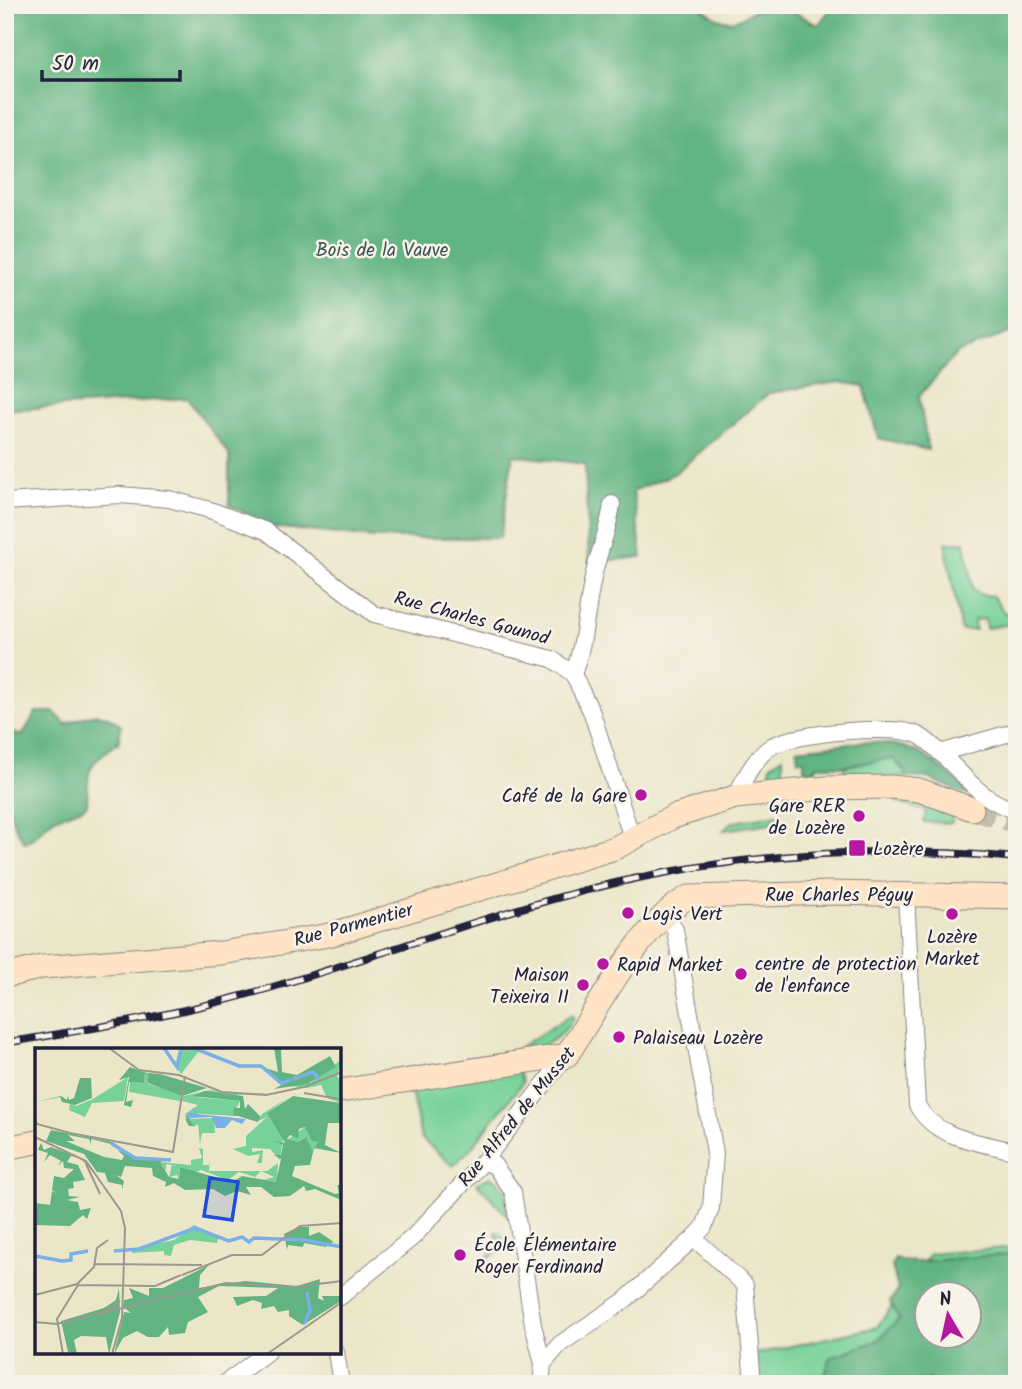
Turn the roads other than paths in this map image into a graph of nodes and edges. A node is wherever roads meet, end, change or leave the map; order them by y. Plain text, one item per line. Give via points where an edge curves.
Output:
1 (5, 502) edge
2 (612, 504) dead end
3 (573, 674) junction
4 (1017, 731) edge
5 (940, 753) junction
6 (735, 797) junction
7 (972, 808) tunnel mouth
8 (1017, 810) edge
9 (640, 834) junction
10 (906, 894) junction
11 (1017, 897) edge
12 (666, 912) junction
13 (5, 976) edge
14 (567, 1055) junction
15 (341, 1091) edge
16 (35, 1142) edge
17 (5, 1148) edge
18 (1017, 1152) edge
19 (483, 1162) junction
20 (694, 1238) junction
21 (341, 1296) edge
22 (264, 1354) edge
23 (336, 1354) edge
24 (543, 1364) junction
25 (225, 1384) edge
26 (341, 1384) edge
27 (541, 1384) edge
28 (753, 1384) edge

1 - 3 street, Rue Charles Gounod via 120,495 169,499 210,510 266,531 374,614 552,659
2 - 3 street
3 - 9 street
4 - 5 street
5 - 6 street via 918,735 898,730 791,738 758,759
5 - 8 street via 999,805
6 - 7 street, Rue Parmentier via 891,787 919,790
6 - 9 street, Rue Parmentier via 673,817
9 - 13 street, Rue Parmentier via 615,848 330,935 196,956 42,967
10 - 11 street, Rue Charles Péguy
10 - 12 street, Rue Charles Péguy via 705,895 680,901
10 - 18 street via 917,1105 938,1131
12 - 14 street, Rue Alfred de Musset
12 - 20 street via 675,930 715,1153 711,1208
14 - 15 street
14 - 19 street, Rue Alfred de Musset
16 - 17 street
19 - 21 street, Rue Alfred de Musset via 413,1237
19 - 24 street via 494,1165 513,1192
20 - 24 street via 624,1301 560,1344
20 - 28 street via 745,1285
22 - 25 street
23 - 26 street
24 - 27 street

